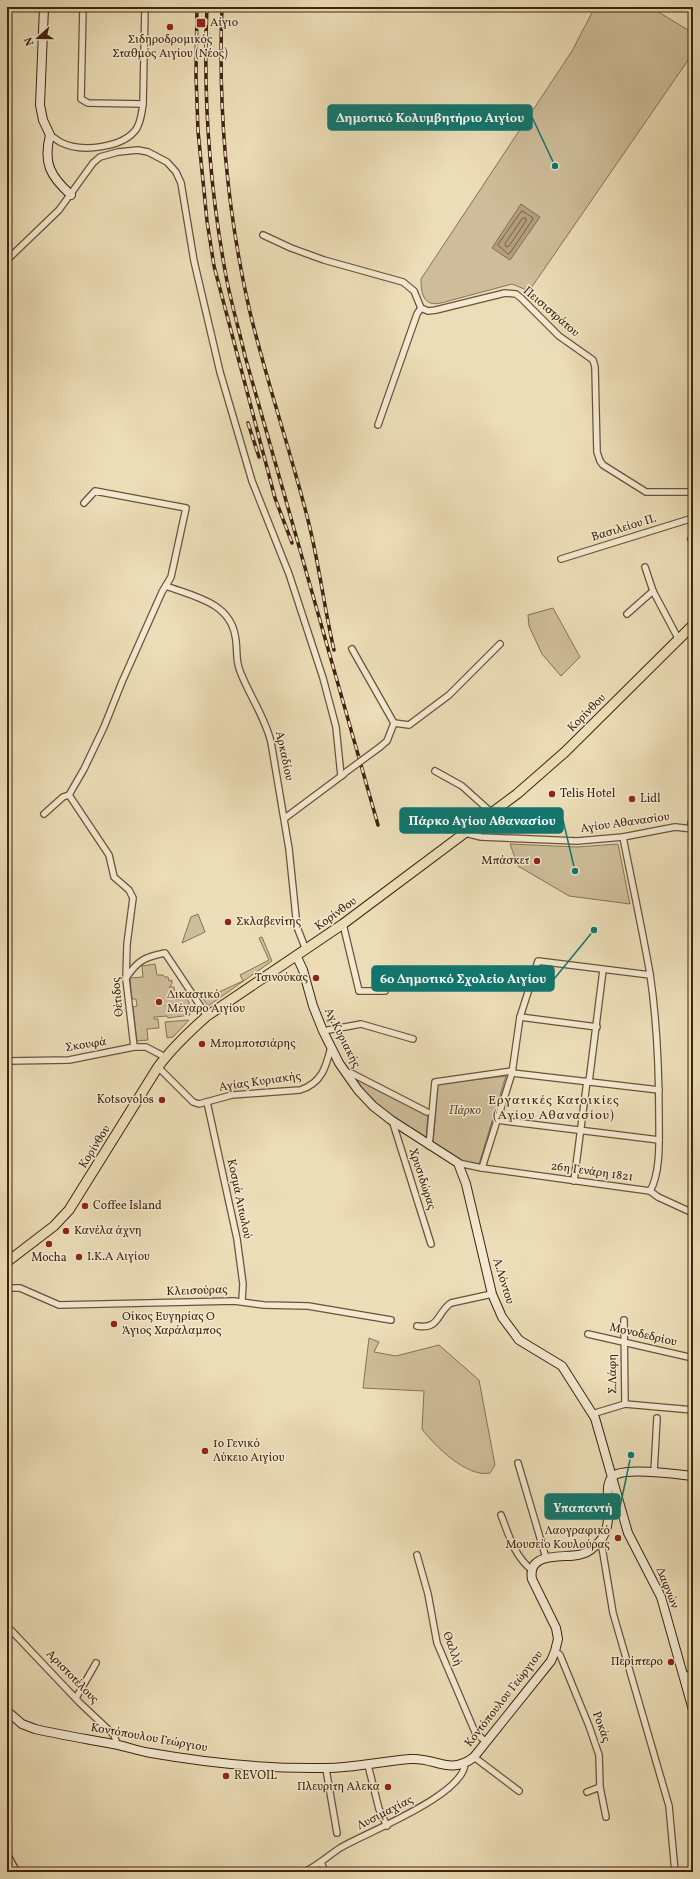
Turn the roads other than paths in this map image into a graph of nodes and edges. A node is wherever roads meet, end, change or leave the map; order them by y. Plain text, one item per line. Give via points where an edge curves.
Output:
1 (44, 7) edge
2 (83, 7) edge
3 (146, 7) edge
4 (143, 104) junction
5 (50, 135) junction
6 (71, 194) junction
7 (263, 234) dead end
8 (7, 260) edge
9 (421, 308) junction
10 (378, 425) dead end
11 (693, 492) edge
12 (84, 503) dead end
13 (693, 518) edge
14 (561, 559) dead end
15 (645, 567) dead end
16 (166, 586) junction
17 (653, 591) junction
18 (628, 614) dead end
19 (693, 625) edge
20 (679, 640) junction
21 (500, 644) dead end
22 (352, 649) dead end
23 (394, 723) junction
24 (436, 771) dead end
25 (341, 776) junction
26 (69, 795) junction
27 (492, 813) junction
28 (44, 814) dead end
29 (693, 815) edge
30 (285, 818) junction
31 (691, 828) edge
32 (465, 833) junction
33 (623, 837) junction
34 (343, 924) junction
35 (306, 950) junction
36 (296, 957) junction
37 (603, 970) junction
38 (650, 975) junction
39 (126, 979) junction
40 (385, 992) dead end
41 (207, 1016) junction
42 (520, 1017) junction
43 (597, 1027) junction
44 (323, 1031) junction
45 (413, 1039) dead end
46 (134, 1047) junction
47 (331, 1047) junction
48 (166, 1057) junction
49 (7, 1061) edge
50 (158, 1067) junction
51 (344, 1072) junction
52 (512, 1072) junction
53 (588, 1081) junction
54 (659, 1090) junction
55 (207, 1102) junction
56 (427, 1112) dead end
57 (391, 1120) junction
58 (497, 1120) junction
59 (581, 1130) junction
60 (659, 1140) junction
61 (429, 1146) junction
62 (458, 1163) junction
63 (482, 1168) junction
64 (574, 1181) junction
65 (650, 1191) junction
66 (693, 1213) edge
67 (431, 1244) dead end
68 (7, 1262) edge
69 (7, 1288) edge
70 (492, 1294) junction
71 (242, 1301) junction
72 (391, 1320) dead end
73 (624, 1320) dead end
74 (417, 1326) dead end
75 (588, 1334) dead end
76 (624, 1343) junction
77 (693, 1358) edge
78 (625, 1404) junction
79 (693, 1410) edge
80 (592, 1414) junction
81 (657, 1418) dead end
82 (518, 1463) dead end
83 (654, 1472) junction
84 (693, 1476) edge
85 (611, 1477) junction
86 (500, 1515) dead end
87 (600, 1541) junction
88 (418, 1555) dead end
89 (546, 1558) junction
90 (532, 1570) junction
91 (7, 1626) edge
92 (555, 1650) junction
93 (96, 1663) dead end
94 (693, 1674) edge
95 (683, 1676) junction
96 (76, 1698) junction
97 (693, 1710) edge
98 (7, 1711) edge
99 (486, 1742) junction
100 (117, 1744) junction
101 (474, 1757) junction
102 (465, 1763) junction
103 (368, 1766) junction
104 (326, 1768) junction
105 (600, 1787) junction
106 (519, 1791) dead end
107 (587, 1792) dead end
108 (606, 1817) dead end
109 (387, 1826) junction
110 (337, 1833) dead end
111 (7, 1857) edge
112 (321, 1862) junction
113 (16, 1872) edge
114 (304, 1872) edge
115 (325, 1872) edge
116 (675, 1872) edge

1 - 5 main road via 40,105
2 - 4 street via 82,101
3 - 4 street
4 - 5 street via 141,119 136,129 114,144 78,147 61,142
5 - 6 main road via 47,148 52,174
6 - 8 street via 60,210
6 - 25 street via 100,157 128,150 148,152 167,162 176,172 184,195 194,261 229,407 252,481 289,574 321,672 336,727
7 - 9 street via 324,260 403,282 414,291
9 - 10 street
9 - 11 street, Πεισιστράτου via 428,311 436,310 506,293 516,294 559,336 593,360 597,452 603,465 646,492
12 - 16 street via 95,491 186,508 171,577
13 - 14 street, Βασιλείου Π.
15 - 17 street
16 - 26 street via 104,727
16 - 30 street, Αρκαδίου via 214,603 232,624 239,669 270,736
17 - 18 street
17 - 20 street
19 - 20 main road, Κορίνθου
20 - 27 main road, Κορίνθου via 544,772
21 - 23 street via 450,694 409,725
22 - 23 street
23 - 25 street, bridge via 387,741
24 - 27 street via 462,786
25 - 30 street
26 - 28 street via 63,797
26 - 39 street, Θέτιδος via 109,855 114,877 131,893
27 - 32 main road, Κορίνθου
29 - 31 street
30 - 35 street, Αρκαδίου via 298,927
31 - 33 street, Αγίου Αθανασίου via 675,827
32 - 33 street, Αγίου Αθανασίου via 481,838 570,841
32 - 34 main road, Κορίνθου
33 - 38 street
34 - 35 main road, Κορίνθου
34 - 40 street via 360,991
35 - 36 main road, Κορίνθου
36 - 41 main road, Κορίνθου
36 - 44 main road, Αγ.Κυριακής
37 - 38 street
37 - 42 street via 538,961
37 - 43 street
38 - 54 street
39 - 41 street via 144,957 165,952
39 - 46 street, Θέτιδος
41 - 48 main road, Κορίνθου
42 - 43 street
42 - 52 street
43 - 53 street
44 - 45 street via 361,1024
44 - 47 main road, Αγ.Κυριακής
46 - 48 street, Σκουφά via 146,1047
46 - 49 street, Σκουφά via 65,1061
47 - 51 main road, Αγ.Κυριακής
47 - 55 street, Αγίας Κυριακής via 322,1074 313,1085 300,1090 232,1095
48 - 50 main road, Κορίνθου
50 - 55 street, Αγίας Κυριακής via 193,1102
50 - 68 main road, Κορίνθου via 69,1210 54,1226
51 - 56 street via 351,1073
51 - 57 main road, Αγ.Κυριακής via 368,1101
52 - 53 street
52 - 58 street
52 - 61 street via 435,1082
53 - 54 street
53 - 59 street
54 - 60 street
55 - 71 street, Κοσμά Αιτωλού via 237,1239 243,1284
57 - 61 main road, Αγ.Κυριακής
57 - 67 street, Χρυσιδώρας
58 - 59 street
58 - 63 street
59 - 60 street
59 - 64 street
60 - 65 street via 655,1178
61 - 62 main road, Αγ.Κυριακής
62 - 63 street, 26η Γενάρη 1821
62 - 70 main road, Α.Λόντου via 466,1184
63 - 64 street, 26η Γενάρη 1821
64 - 65 street, 26η Γενάρη 1821
65 - 66 street, 26η Γενάρη 1821
69 - 71 street, Κλεισούρας via 20,1288 60,1305
70 - 74 street via 452,1303 432,1325
70 - 80 main road, Α.Λόντου via 502,1317 519,1340 562,1366
71 - 72 street, Κλεισούρας via 264,1305 308,1306
73 - 76 street, Σ.Λάφη
75 - 76 street, Μονοδεδρίου
76 - 77 street, Μονοδεδρίου
76 - 78 street, Σ.Λάφη
78 - 79 street
78 - 80 street
80 - 85 main road, Α.Λόντου via 598,1426
81 - 83 street
82 - 89 street
83 - 84 main road
83 - 85 main road via 620,1473
85 - 87 main road via 607,1485 608,1526
85 - 95 main road, Δαφνών via 628,1533 661,1597
86 - 90 street via 516,1552 522,1562
87 - 89 main road via 582,1554
87 - 116 street via 613,1613 669,1806
88 - 99 street, Θαλλή via 437,1643 475,1732
89 - 90 main road via 537,1561
90 - 92 main road, Κοντόπουλου Γεώργιου via 532,1581 556,1628 558,1639
91 - 96 street, Αριστοτέλους
92 - 99 main road, Κοντόπουλου Γεώργιου via 551,1661
92 - 105 street, Ροκάς via 560,1655 599,1755
93 - 96 street
94 - 95 street
95 - 97 main road, Δαφνών
96 - 100 street, Αριστοτέλους via 114,1735
98 - 100 main road, Κοντόπουλου Γεώργιου via 22,1724 35,1729
99 - 101 main road, Κοντόπουλου Γεώργιου
100 - 104 main road, Κοντόπουλου Γεώργιου via 150,1753 209,1761
101 - 102 main road, Κοντόπουλου Γεώργιου
101 - 106 street
102 - 103 main road, Κοντόπουλου Γεώργιου via 443,1766 422,1759 411,1759
102 - 109 street, Λυσιμαχίας via 465,1769 460,1776 439,1796
103 - 104 main road, Κοντόπουλου Γεώργιου
103 - 109 street via 379,1809
104 - 110 street
105 - 107 street
105 - 108 street, Ροκάς
109 - 112 street, Λυσιμαχίας via 341,1848
111 - 113 main road
112 - 114 street, Λυσιμαχίας
112 - 115 street

